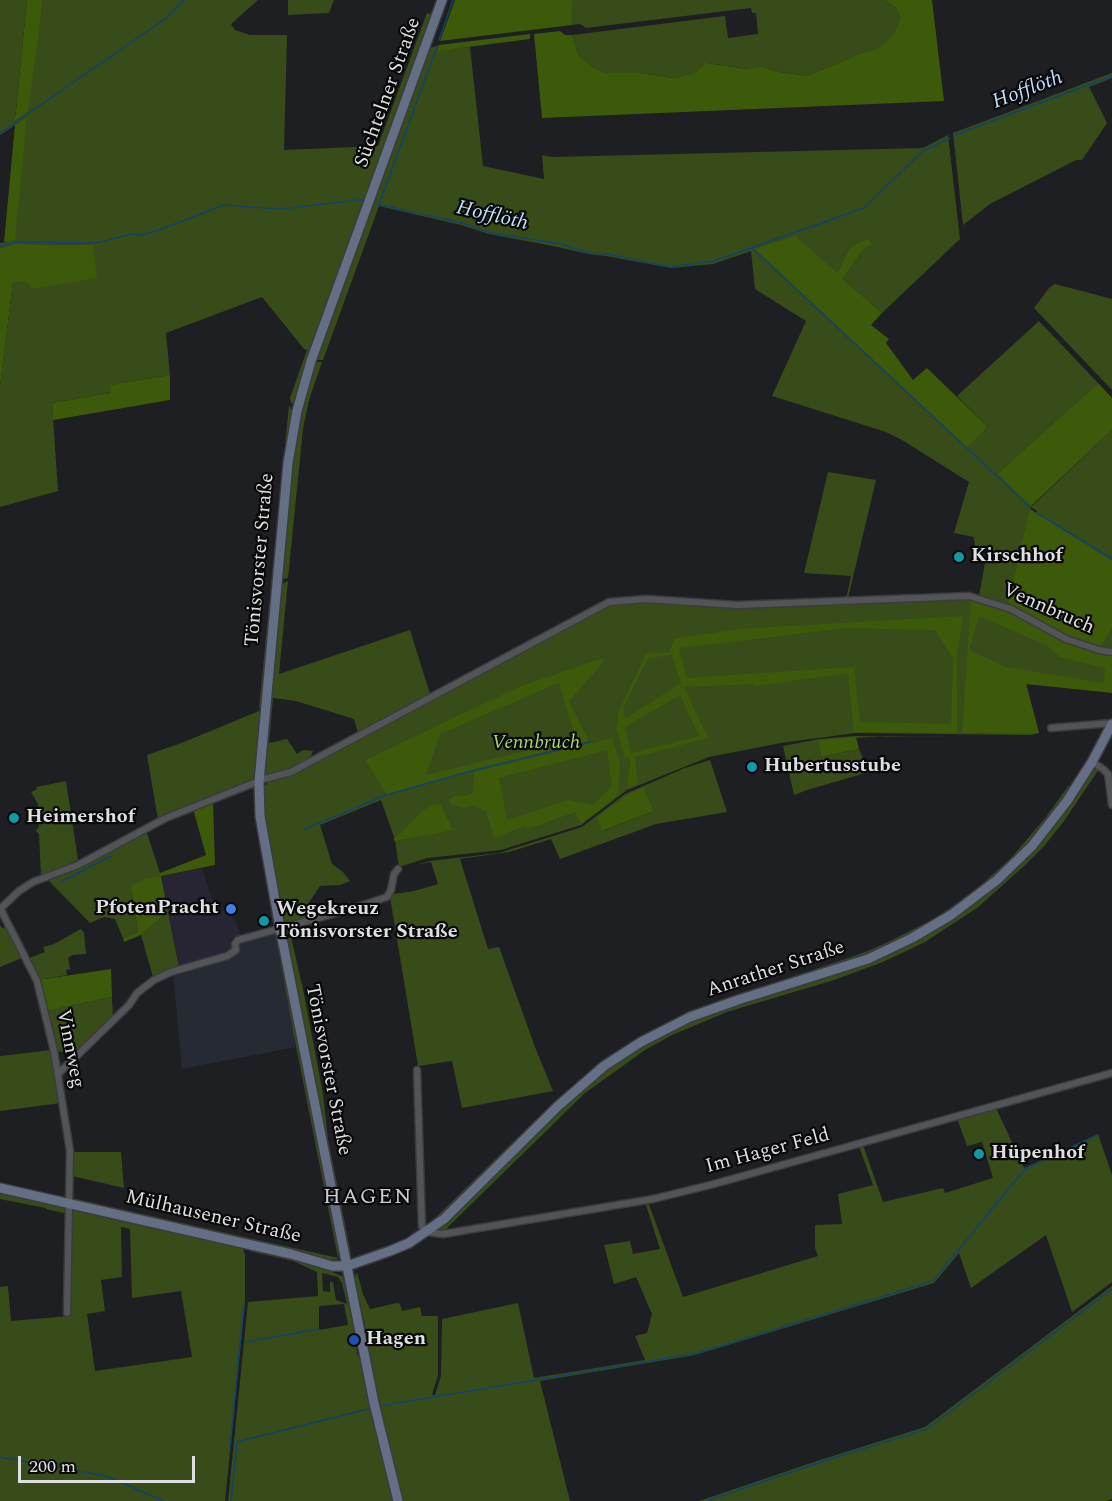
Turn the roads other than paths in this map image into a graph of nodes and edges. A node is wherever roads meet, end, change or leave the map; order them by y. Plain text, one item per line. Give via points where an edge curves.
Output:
1 (442, 0) edge
2 (369, 201) joint
3 (1112, 652) edge
4 (1112, 723) edge
5 (1051, 728) dead end
6 (1092, 762) junction
7 (259, 782) junction
8 (1112, 805) edge
9 (398, 869) dead end
10 (0, 908) edge
11 (280, 928) junction
12 (417, 1070) dead end
13 (1112, 1073) edge
14 (58, 1074) junction
15 (0, 1188) edge
16 (70, 1204) junction
17 (427, 1232) junction
18 (347, 1266) junction
19 (67, 1313) dead end
20 (398, 1501) edge

1 - 2 main road, Süchtelner Straße
2 - 7 main road, Tönisvorster Straße via 305,380 292,434
3 - 7 street, Vennbruch via 1066,639 1011,609 969,596 737,605 646,599 609,602 291,772
4 - 5 street
4 - 6 main road, Anrather Straße
6 - 8 street via 1108,774
6 - 17 main road, Anrather Straße via 1032,846 997,880 951,915 868,958 690,1017 641,1042 604,1066 557,1107
7 - 10 street, Vinnweg via 166,818 78,865 33,882
7 - 11 main road, Tönisvorster Straße via 260,816
9 - 11 street via 387,897
10 - 14 street, Vinnweg via 37,981
11 - 14 street via 238,940 236,950 227,956 154,980
11 - 18 main road, Tönisvorster Straße
12 - 17 street via 422,1226
13 - 17 street, Im Hager Feld via 652,1199 443,1234
14 - 16 street, Vinnweg via 70,1151
15 - 16 main road, Mülhausener Straße
16 - 18 main road, Mülhausener Straße via 332,1266
16 - 19 street
17 - 18 main road, Anrather Straße via 390,1251
18 - 20 main road, Tönisvorster Straße

